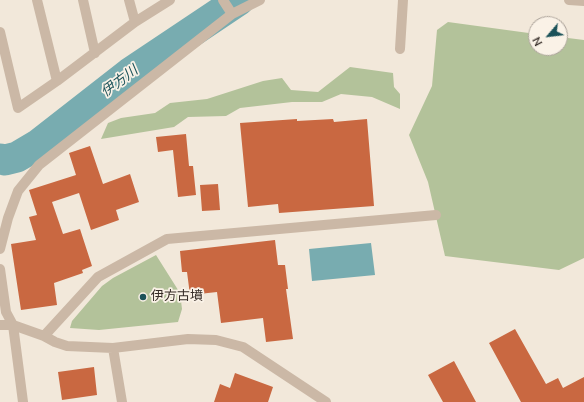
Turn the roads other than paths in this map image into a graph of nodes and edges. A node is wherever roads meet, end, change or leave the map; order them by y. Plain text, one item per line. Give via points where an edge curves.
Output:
1 (38, 0) edge
2 (82, 0) edge
3 (129, 0) edge
4 (170, 0) edge
5 (223, 0) edge
6 (260, 0) edge
7 (403, 0) edge
8 (569, 0) edge
9 (584, 1) edge
10 (230, 12) junction
11 (135, 22) junction
12 (0, 32) edge
13 (400, 48) dead end
14 (95, 53) junction
15 (57, 80) junction
16 (436, 215) dead end
17 (0, 249) edge
18 (0, 269) edge
19 (0, 325) edge
20 (13, 325) junction
21 (44, 336) junction
22 (113, 348) junction
23 (23, 402) edge
24 (122, 402) edge
25 (326, 402) edge

1 - 15 street
2 - 14 street
3 - 11 street
4 - 11 street
5 - 10 street
6 - 10 street
7 - 13 street
8 - 9 street
10 - 17 street via 39,165 18,191
11 - 14 street
12 - 15 street via 18,108
14 - 15 street
16 - 21 street via 166,239 98,277
18 - 20 street via 6,312
19 - 20 street
20 - 21 street
20 - 23 street
21 - 22 street via 67,346
22 - 24 street
22 - 25 street via 188,339 229,342 243,347

